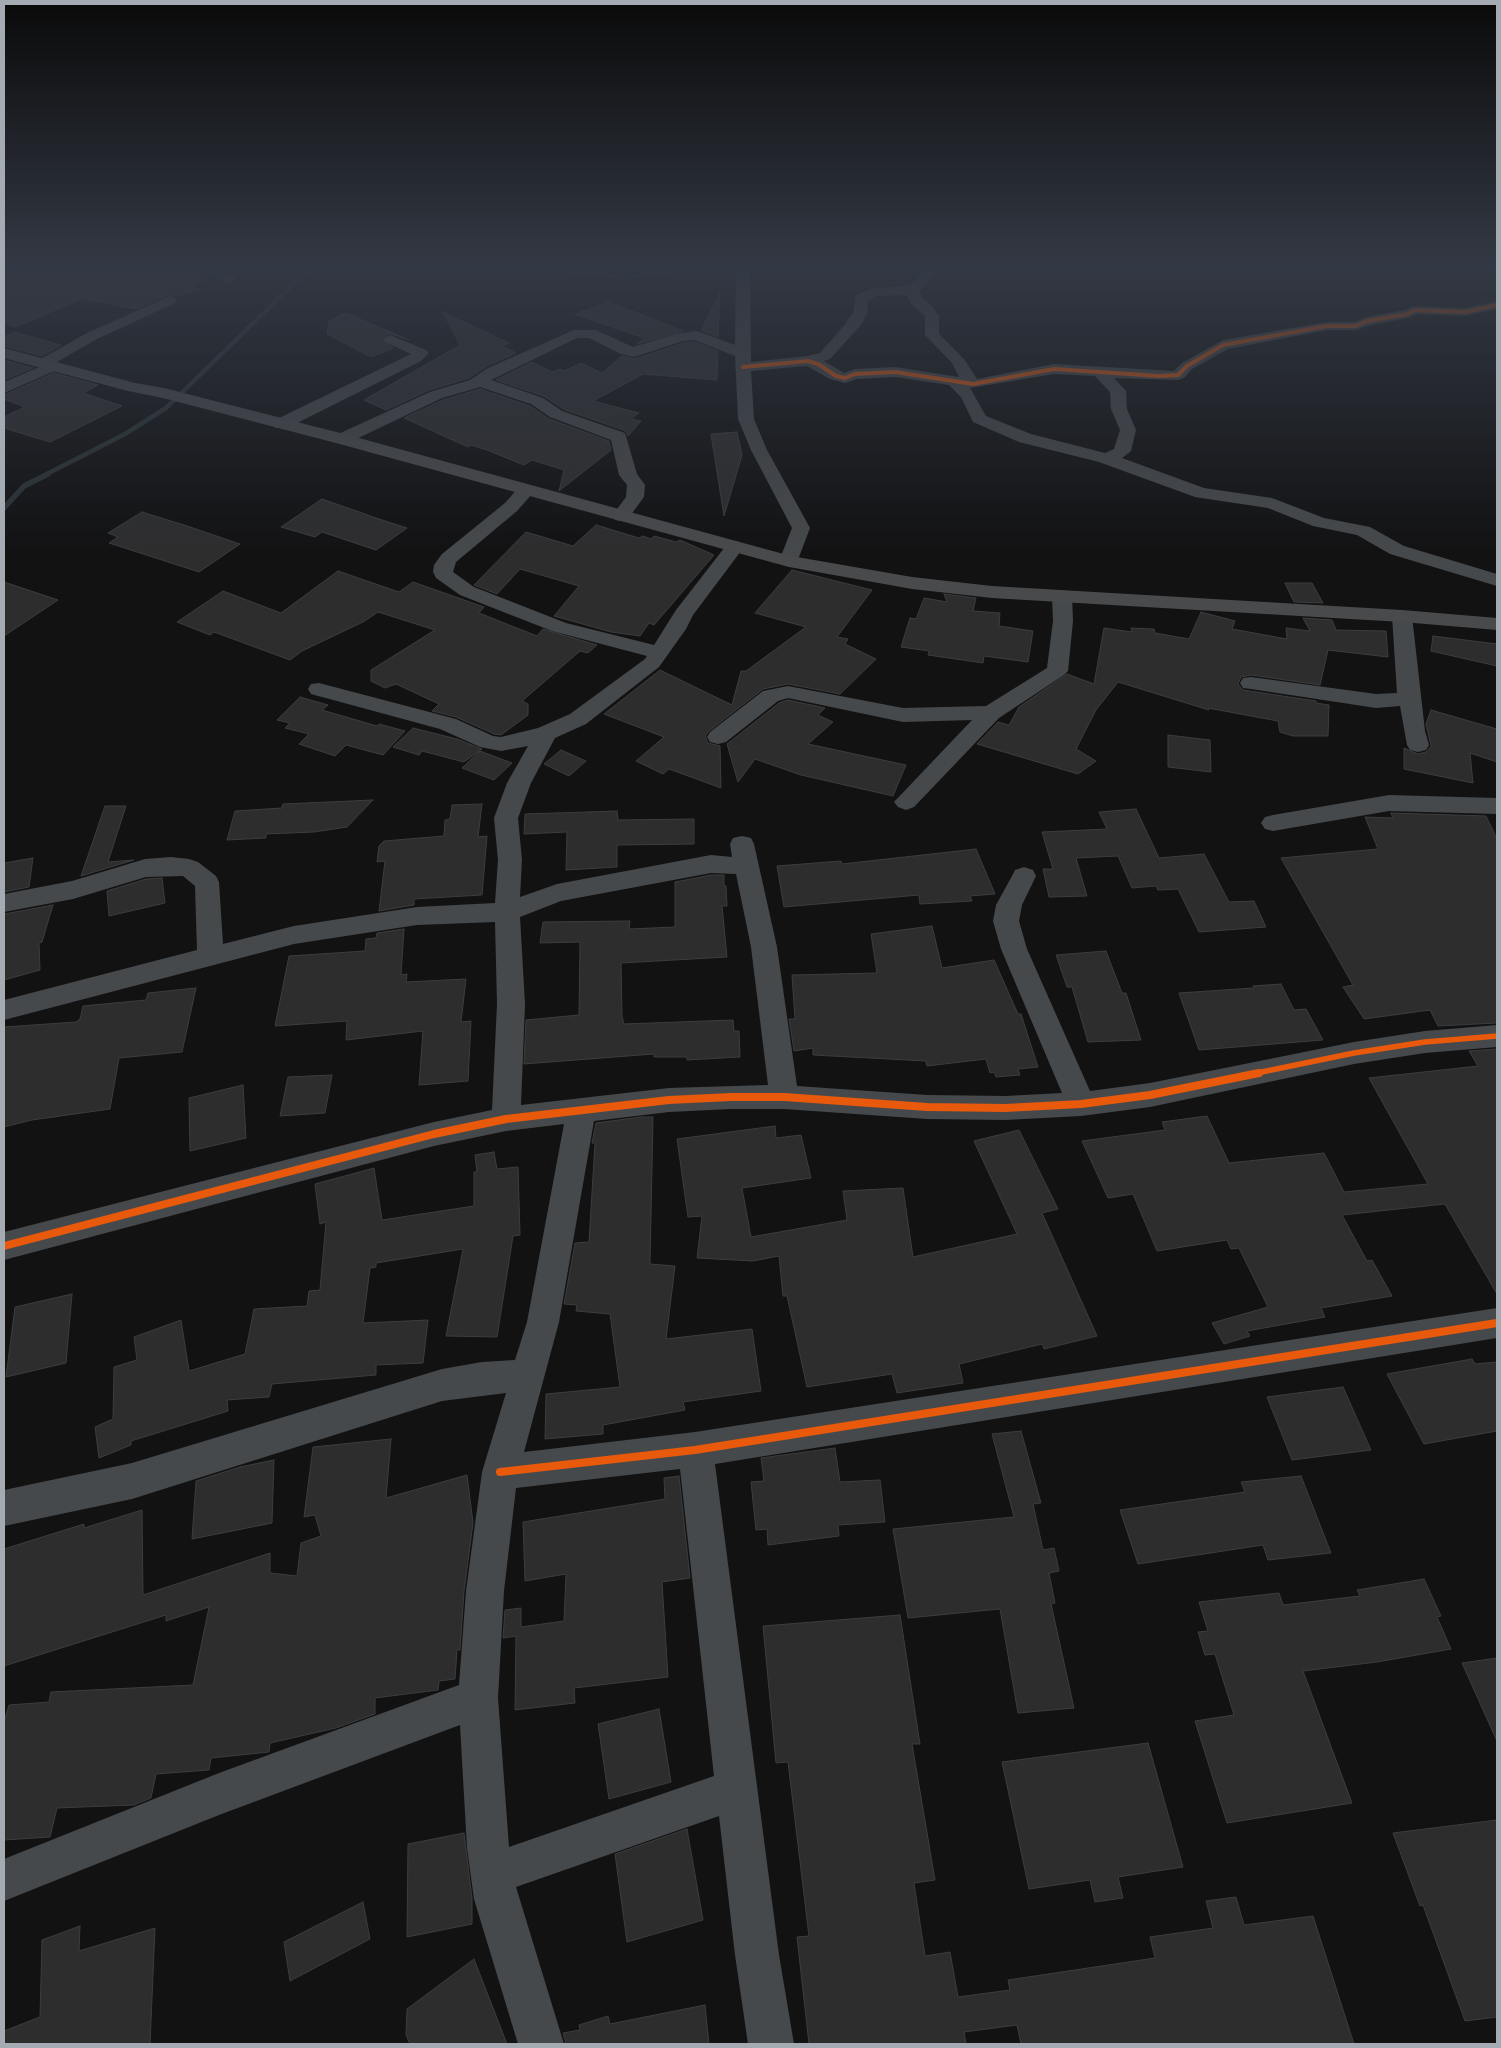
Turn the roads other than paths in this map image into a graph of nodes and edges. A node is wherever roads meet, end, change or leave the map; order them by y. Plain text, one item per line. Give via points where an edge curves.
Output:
1 (44, 364) edge
2 (405, 364) edge
3 (509, 364) edge
4 (743, 364) edge
5 (817, 364) edge
6 (959, 364) edge
7 (1191, 364) edge
8 (49, 365) junction
9 (1099, 372) junction
10 (479, 381) junction
11 (964, 383) junction
12 (4, 388) edge
13 (281, 424) junction
14 (342, 439) junction
15 (1104, 458) junction
16 (526, 490) junction
17 (621, 516) junction
18 (736, 546) junction
19 (789, 560) junction
20 (1497, 580) edge
21 (1062, 596) junction
22 (1402, 616) junction
23 (1497, 624) edge
24 (660, 652) junction
25 (1251, 683) dead end
26 (319, 689) dead end
27 (1409, 690) junction
28 (991, 714) junction
29 (546, 732) junction
30 (718, 737) dead end
31 (1418, 745) dead end
32 (906, 802) dead end
33 (1497, 806) edge
34 (1273, 823) dead end
35 (1024, 876) dead end
36 (4, 903) edge
37 (507, 912) junction
38 (210, 957) junction
39 (4, 1010) edge
40 (1495, 1039) edge
41 (784, 1097) junction
42 (1081, 1104) junction
43 (581, 1110) junction
44 (506, 1120) junction
45 (4, 1246) edge
46 (1497, 1323) edge
47 (529, 1375) junction
48 (695, 1450) junction
49 (500, 1472) junction
50 (4, 1508) edge
51 (478, 1698) junction
52 (737, 1789) junction
53 (492, 1874) junction
54 (4, 1880) edge
55 (541, 2044) edge
56 (771, 2044) edge

1 - 8 main road
2 - 13 street
3 - 10 street
4 - 19 street via 746,418 759,450 801,528
5 - 11 street via 845,378 855,374 895,372
6 - 11 street
7 - 9 street via 1178,375
8 - 12 street
8 - 13 main road
9 - 11 street via 1054,369
9 - 15 street via 1118,391 1119,409 1128,430 1122,451
10 - 14 street via 436,395
10 - 17 street via 537,401 556,414 619,437 628,475 636,485 635,497
11 - 15 street via 979,419 1025,438
13 - 14 main road
14 - 16 main road
15 - 20 street via 1201,493 1272,503 1319,522 1363,531 1397,550
16 - 17 main road
16 - 24 street via 511,508 449,558 444,565 446,578 466,591 559,627
17 - 18 main road
18 - 19 main road
18 - 24 street via 683,614
19 - 21 main road via 912,583
21 - 22 main road
21 - 28 street via 1063,621 1057,671
22 - 23 main road
22 - 27 street
24 - 29 street via 652,663 578,719
25 - 27 street via 1394,701 1405,697
26 - 29 street via 448,724 488,742 518,742
27 - 31 street
28 - 30 street via 903,715 788,692 771,696
28 - 32 street
29 - 37 street via 519,783 506,818 510,860
33 - 34 street via 1389,803
35 - 42 street via 1009,905 1006,921 1011,940
36 - 38 street via 73,890 145,868 189,868 207,882
37 - 38 street via 416,916 323,930
37 - 41 street via 557,893 744,855 764,947
37 - 44 street via 511,1004
38 - 39 street
40 - 42 street via 1354,1053 1150,1095
41 - 42 street via 926,1107 1005,1108
41 - 43 street via 669,1100
43 - 44 street
43 - 47 street via 549,1291
44 - 45 street via 434,1134
46 - 48 street
47 - 49 street
47 - 50 street via 442,1385 132,1481
48 - 49 street
48 - 52 street
49 - 51 street via 485,1591
51 - 53 street
51 - 54 street via 219,1794
52 - 53 street
52 - 56 street
53 - 55 street via 496,1899

